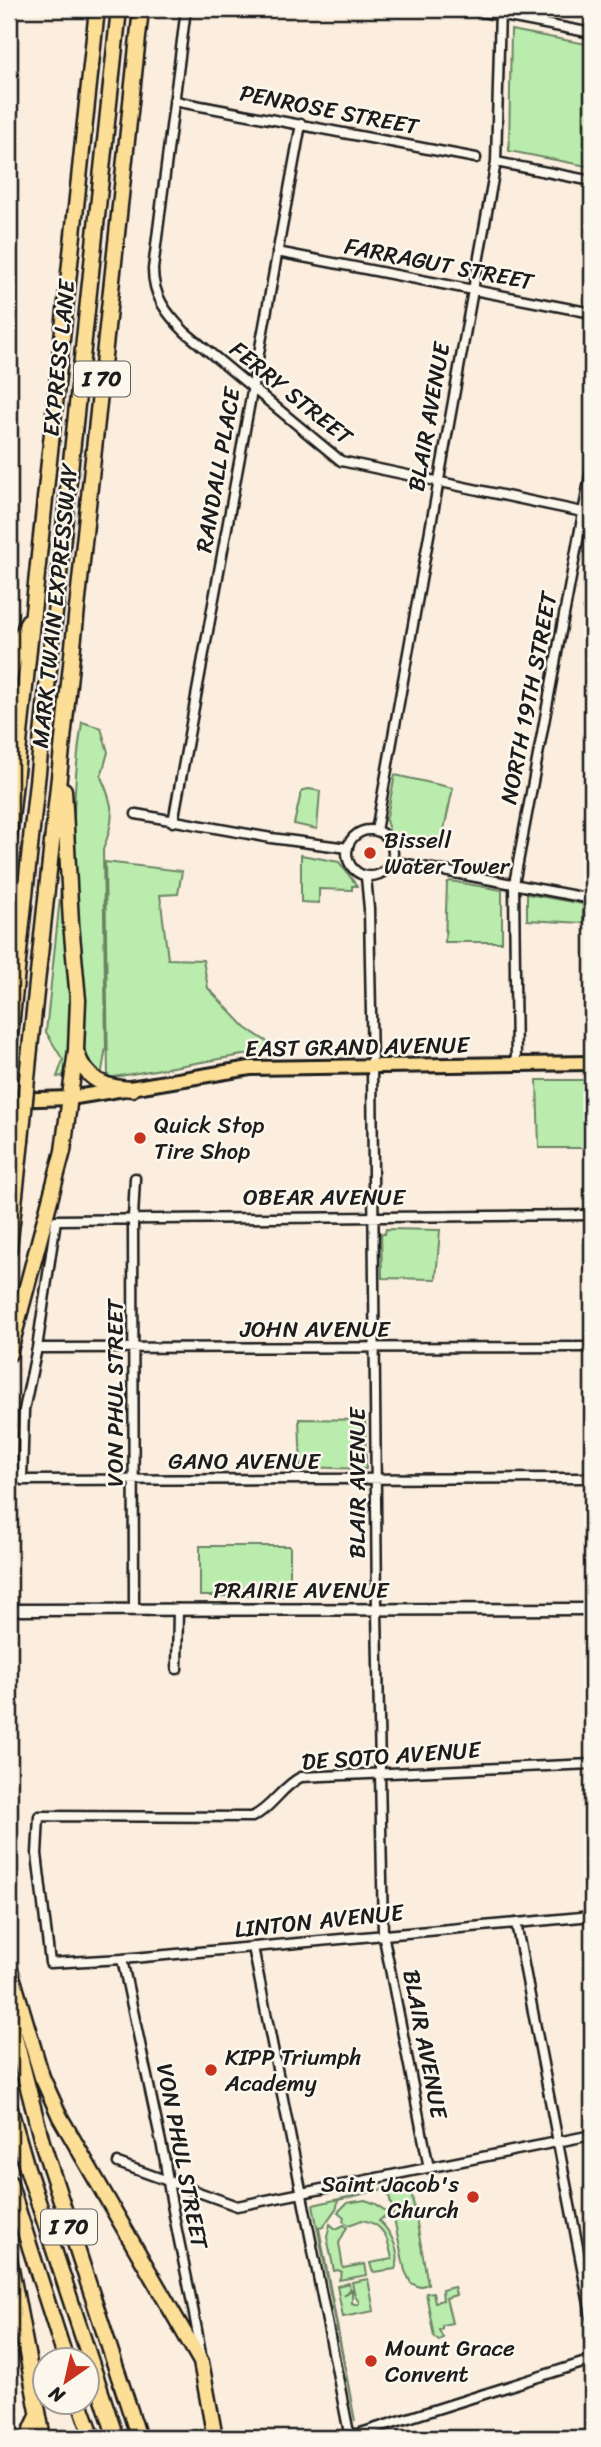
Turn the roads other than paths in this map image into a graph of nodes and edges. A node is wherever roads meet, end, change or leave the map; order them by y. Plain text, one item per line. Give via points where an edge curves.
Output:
1 (97, 9) edge
2 (119, 9) edge
3 (141, 9) edge
4 (186, 9) edge
5 (466, 9) edge
6 (500, 12) edge
7 (592, 33) edge
8 (174, 101) junction
9 (300, 124) junction
10 (476, 158) dead end
11 (496, 162) junction
12 (592, 181) edge
13 (277, 252) junction
14 (473, 290) junction
15 (592, 313) edge
16 (252, 388) junction
17 (592, 465) edge
18 (437, 482) junction
19 (588, 514) edge
20 (33, 610) junction
21 (9, 679) edge
22 (62, 749) junction
23 (136, 814) dead end
24 (173, 822) junction
25 (376, 831) junction
26 (9, 838) edge
27 (348, 848) junction
28 (391, 861) junction
29 (366, 877) junction
30 (514, 884) junction
31 (592, 899) edge
32 (9, 1046) edge
33 (76, 1050) junction
34 (589, 1065) edge
35 (372, 1066) junction
36 (516, 1066) junction
37 (132, 1089) junction
38 (70, 1098) junction
39 (9, 1100) edge
40 (135, 1178) dead end
41 (592, 1215) edge
42 (374, 1216) junction
43 (133, 1218) junction
44 (9, 1249) edge
45 (592, 1347) edge
46 (37, 1348) junction
47 (135, 1349) junction
48 (376, 1349) junction
49 (9, 1354) edge
50 (592, 1478) edge
51 (376, 1480) junction
52 (134, 1481) junction
53 (134, 1609) junction
54 (178, 1609) junction
55 (592, 1609) edge
56 (9, 1610) edge
57 (377, 1610) junction
58 (177, 1669) dead end
59 (592, 1764) edge
60 (380, 1773) junction
61 (592, 1916) edge
62 (516, 1923) junction
63 (383, 1933) junction
64 (253, 1947) junction
65 (122, 1959) junction
66 (50, 1963) joint
67 (9, 1966) edge
68 (9, 2014) edge
69 (9, 2106) edge
70 (592, 2135) edge
71 (559, 2142) junction
72 (118, 2163) dead end
73 (429, 2168) junction
74 (167, 2181) junction
75 (9, 2182) edge
76 (301, 2193) junction
77 (9, 2258) edge
78 (592, 2320) edge
79 (62, 2346) edge
80 (592, 2360) edge
81 (201, 2361) junction
82 (85, 2416) edge
83 (37, 2418) junction
84 (28, 2438) edge
85 (43, 2438) edge
86 (93, 2438) edge
87 (116, 2438) edge
88 (139, 2438) edge
89 (215, 2438) edge
90 (349, 2438) edge

1 - 20 highway, MARK TWAIN EXPRESSWAY / I 70
2 - 32 highway, EXPRESS LANE
3 - 22 highway, MARK TWAIN EXPRESSWAY / I 70
4 - 8 street
5 - 6 street
6 - 7 street
6 - 11 street, BLAIR AVENUE
8 - 9 street, PENROSE STREET
8 - 16 street, FERRY STREET via 153,269 155,293 185,332
9 - 10 street, PENROSE STREET
9 - 13 street, RANDALL PLACE
11 - 12 street
11 - 14 street, BLAIR AVENUE
13 - 14 street, FARRAGUT STREET
13 - 16 street, RANDALL PLACE
14 - 15 street, FARRAGUT STREET
14 - 18 street, BLAIR AVENUE
16 - 18 street, FERRY STREET via 341,461
16 - 24 street, RANDALL PLACE
17 - 19 street, NORTH 19TH STREET
18 - 19 street, FERRY STREET
18 - 25 street, BLAIR AVENUE
19 - 30 street, NORTH 19TH STREET
20 - 21 highway
20 - 26 highway, MARK TWAIN EXPRESSWAY / I 70
22 - 33 highway via 78,1000
22 - 44 highway, MARK TWAIN EXPRESSWAY / I 70, bridge
23 - 24 street
24 - 27 street
25 - 27 street via 358,834
25 - 28 street via 390,842
27 - 29 street, BLAIR AVENUE via 350,864
28 - 29 street via 382,872
28 - 30 street
29 - 35 street, BLAIR AVENUE
30 - 31 street
30 - 36 street, NORTH 19TH STREET
33 - 37 highway via 94,1079
33 - 38 highway
34 - 36 main road, EAST GRAND AVENUE
35 - 36 main road, EAST GRAND AVENUE
35 - 37 main road, EAST GRAND AVENUE via 250,1068
35 - 42 street, BLAIR AVENUE
37 - 38 main road, EAST GRAND AVENUE
38 - 39 main road, EAST GRAND AVENUE
38 - 49 highway via 58,1174
40 - 43 street, VON PHUL STREET
41 - 42 street, OBEAR AVENUE
42 - 43 street, OBEAR AVENUE
42 - 48 street, BLAIR AVENUE
43 - 46 street, OBEAR AVENUE via 56,1220
43 - 47 street, VON PHUL STREET
45 - 48 street, JOHN AVENUE
46 - 47 street, JOHN AVENUE
46 - 52 street, GANO AVENUE via 24,1410 22,1480
47 - 48 street, JOHN AVENUE
47 - 52 street, VON PHUL STREET
48 - 51 street, BLAIR AVENUE
50 - 51 street, GANO AVENUE
51 - 52 street, GANO AVENUE
51 - 57 street, BLAIR AVENUE
52 - 53 street, VON PHUL STREET
53 - 54 street, PRAIRIE AVENUE
53 - 56 street, PRAIRIE AVENUE
54 - 57 street, PRAIRIE AVENUE
54 - 58 street
55 - 57 street, PRAIRIE AVENUE
57 - 60 street, BLAIR AVENUE
59 - 60 street, DE SOTO AVENUE
60 - 63 street, BLAIR AVENUE
60 - 66 street, DE SOTO AVENUE via 301,1777 252,1818 39,1816 37,1854
61 - 62 street, LINTON AVENUE
62 - 63 street, LINTON AVENUE
62 - 71 street
63 - 64 street, LINTON AVENUE
63 - 73 street, BLAIR AVENUE
64 - 65 street, LINTON AVENUE
64 - 76 street
65 - 66 street, LINTON AVENUE
65 - 74 street, VON PHUL STREET
67 - 81 highway via 42,2077 60,2117
68 - 88 highway, I 70 via 42,2142
69 - 87 highway
70 - 71 street
71 - 73 street
71 - 78 street
72 - 74 street
73 - 76 street
74 - 76 street via 237,2206
74 - 81 street, VON PHUL STREET
75 - 79 highway, I 70
76 - 90 street
77 - 83 highway
80 - 90 street
81 - 89 highway
82 - 86 highway
83 - 84 highway
83 - 85 highway

